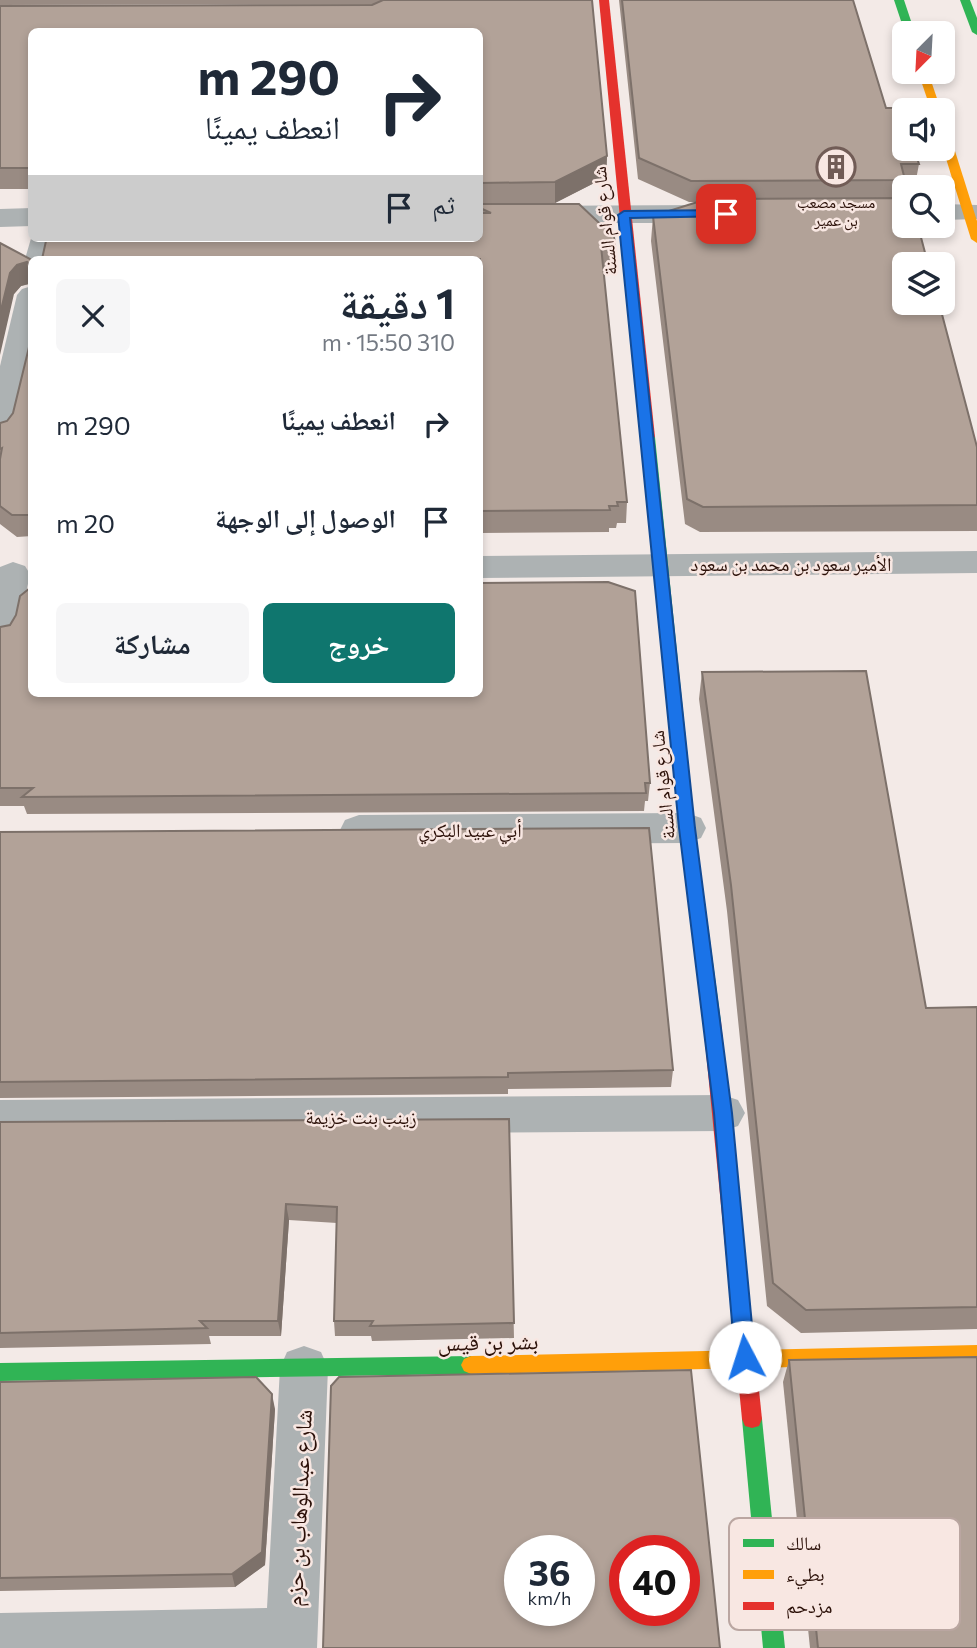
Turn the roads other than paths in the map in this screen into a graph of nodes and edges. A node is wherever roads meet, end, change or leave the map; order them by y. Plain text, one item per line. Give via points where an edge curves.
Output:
1 (604, 0) edge
2 (899, 0) edge
3 (965, 0) edge
4 (906, 21) edge
5 (977, 32) edge
6 (948, 161) edge
7 (956, 212) edge
8 (731, 214) edge
9 (483, 215) edge
10 (624, 215) junction
11 (28, 217) edge
12 (0, 218) edge
13 (977, 239) edge
14 (28, 312) edge
15 (0, 433) edge
16 (977, 562) edge
17 (660, 564) junction
18 (483, 567) edge
19 (15, 574) edge
20 (0, 632) edge
21 (687, 828) junction
22 (330, 830) edge
23 (723, 1113) junction
24 (0, 1118) edge
25 (977, 1354) edge
26 (745, 1357) junction
27 (304, 1368) junction
28 (0, 1372) edge
29 (761, 1518) edge
30 (772, 1630) edge
31 (0, 1639) edge
32 (292, 1640) edge
33 (774, 1648) edge

1 - 10 street, شارع قوام السنة
2 - 4 street
3 - 5 street
6 - 7 street
7 - 13 street
8 - 10 street
9 - 10 street
10 - 17 street, شارع قوام السنة
11 - 12 street
14 - 15 street
16 - 17 street, الأمير سعود بن محمد بن سعود
17 - 18 street, الأمير سعود بن محمد بن سعود
17 - 21 street, شارع قوام السنة
19 - 20 street
21 - 22 street, أبي عبيد البكري
21 - 23 street, شارع قوام السنة
23 - 24 street, زينب بنت خزيمة
23 - 26 street, شارع قوام السنة
25 - 26 street, بشر بن قيس
26 - 27 street, بشر بن قيس
26 - 29 street, شارع قوام السنة
27 - 28 street, بشر بن قيس
27 - 32 street, شارع عبدالوهاب بن حزم
30 - 33 street, شارع قوام السنة
31 - 32 street

